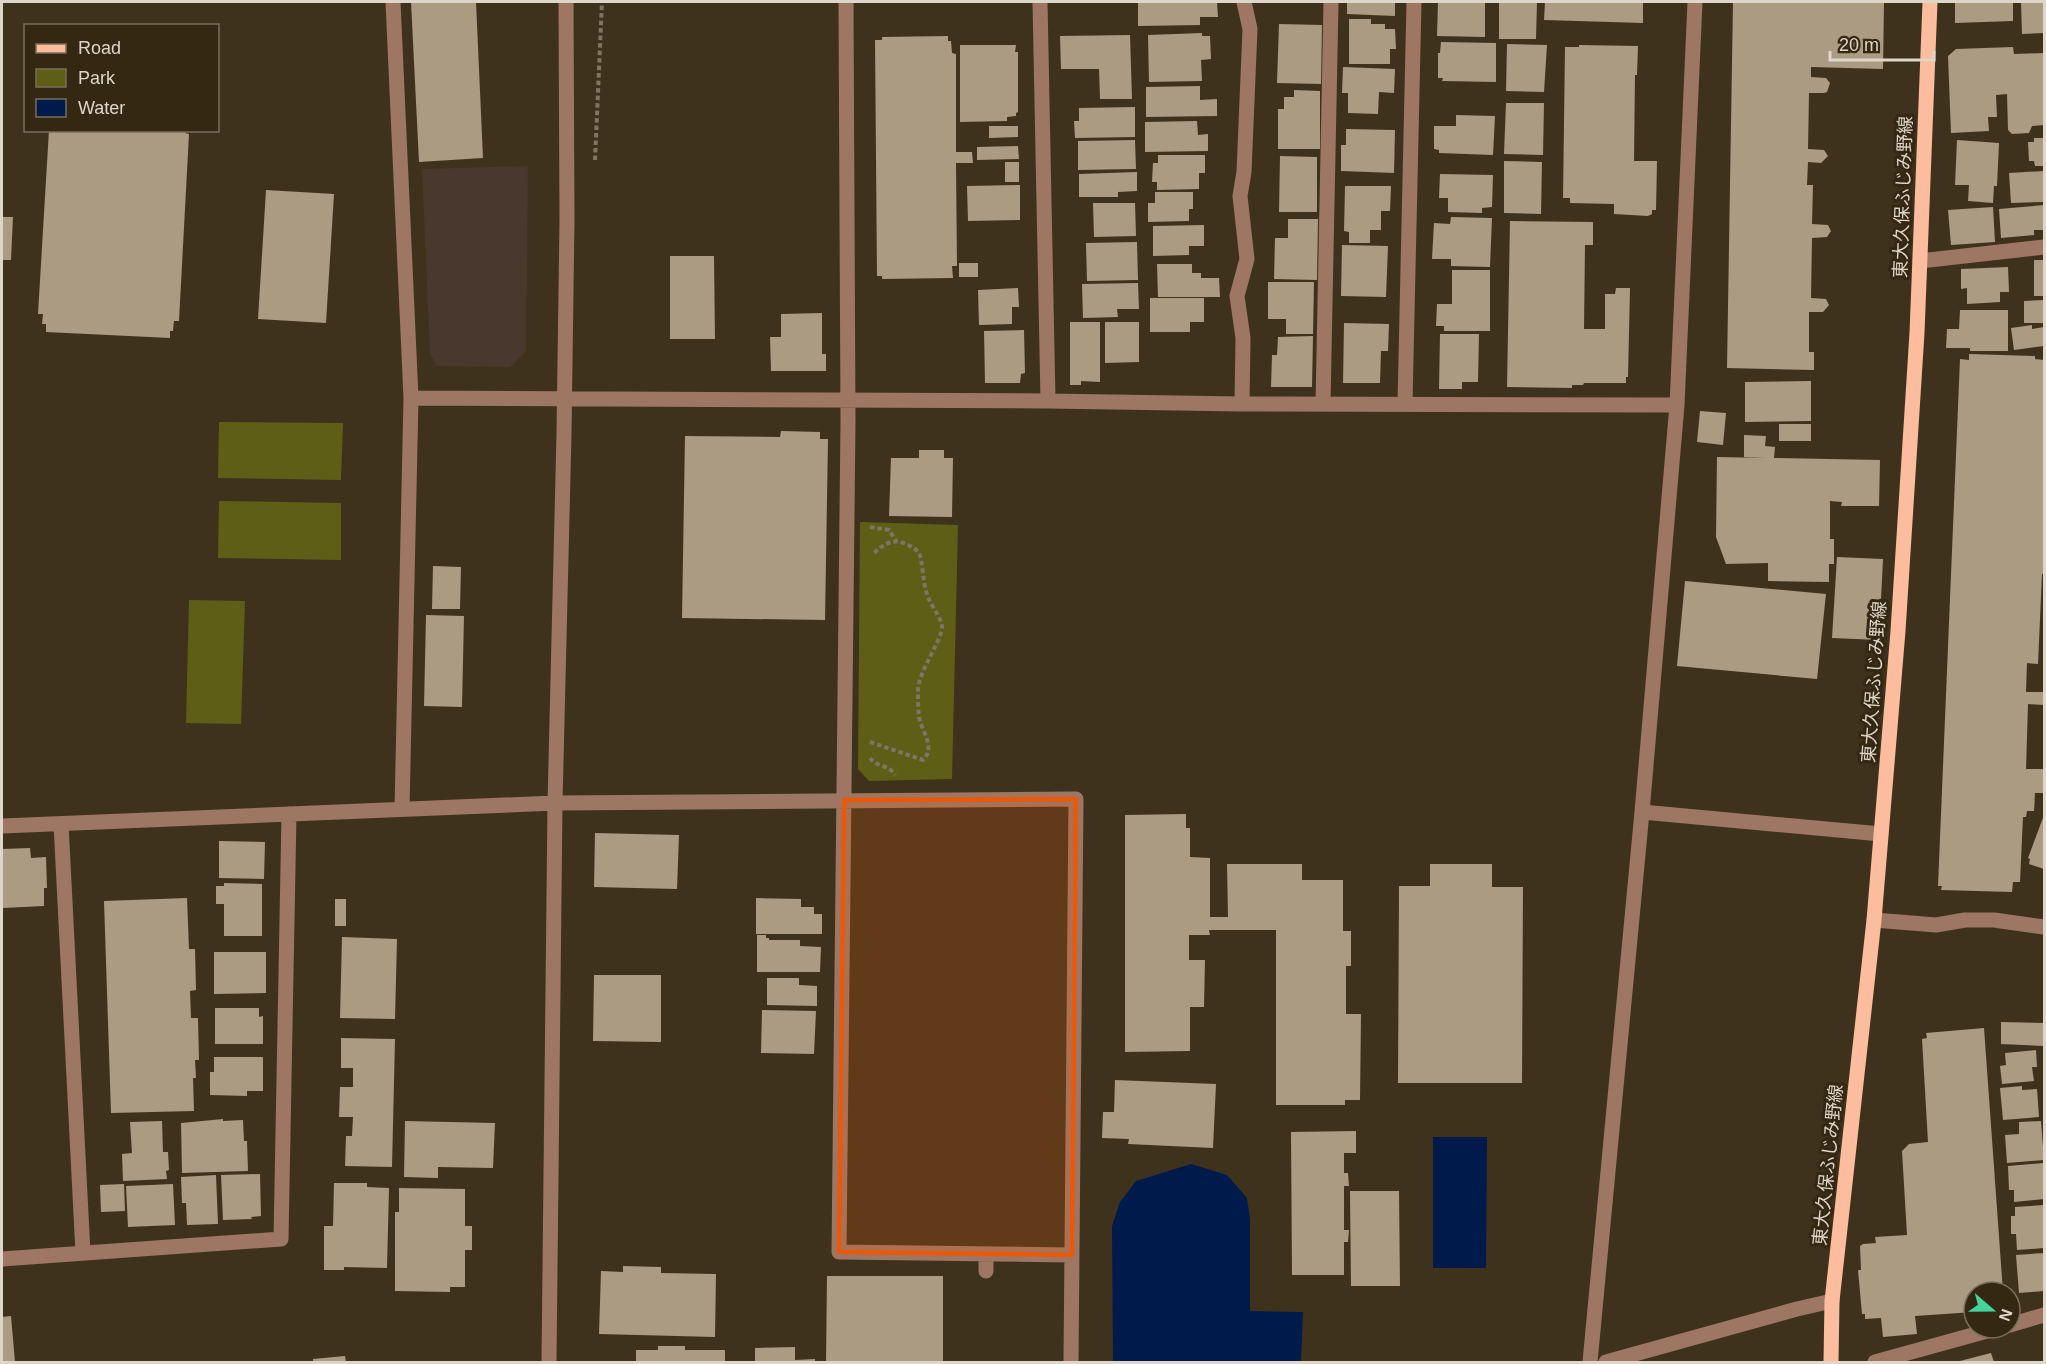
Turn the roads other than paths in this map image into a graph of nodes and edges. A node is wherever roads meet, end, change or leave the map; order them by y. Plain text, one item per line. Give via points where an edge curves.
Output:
1 (393, 2) edge
2 (566, 2) edge
3 (846, 2) edge
4 (1040, 2) edge
5 (1244, 2) edge
6 (1331, 2) edge
7 (1414, 2) edge
8 (1695, 2) edge
9 (1930, 2) edge
10 (2044, 247) edge
11 (1920, 261) junction
12 (411, 398) junction
13 (565, 399) junction
14 (848, 401) junction
15 (1048, 401) junction
16 (1405, 403) junction
17 (1242, 404) junction
18 (1323, 404) junction
19 (1677, 405) junction
20 (844, 800) junction
21 (555, 803) junction
22 (402, 809) junction
23 (1642, 812) junction
24 (289, 814) junction
25 (61, 824) junction
26 (2, 826) edge
27 (1881, 834) junction
28 (1875, 920) junction
29 (2044, 927) edge
30 (83, 1253) junction
31 (986, 1254) junction
32 (1072, 1255) junction
33 (2, 1259) edge
34 (986, 1271) dead end
35 (1832, 1301) junction
36 (2044, 1315) edge
37 (2022, 1321) edge
38 (1962, 1338) edge
39 (549, 1362) edge
40 (1071, 1362) edge
41 (1590, 1362) edge
42 (1606, 1362) edge
43 (1831, 1362) edge
44 (1875, 1362) edge

1 - 12 street
2 - 13 street
3 - 14 street
4 - 15 street
5 - 17 street via 1250,29 1240,196 1247,259 1237,296 1243,338
6 - 18 street
7 - 16 street
8 - 19 street
9 - 11 main road, 東大久保ふじみ野線
10 - 11 street
11 - 27 main road, 東大久保ふじみ野線 via 1900,607
12 - 13 street
12 - 22 street
13 - 14 street
13 - 21 street
14 - 15 street
14 - 20 street
15 - 17 street
16 - 18 street
16 - 19 street
17 - 18 street
19 - 23 street
20 - 21 street
20 - 31 street via 839,1252
20 - 32 street via 1076,799
21 - 22 street
21 - 39 street
22 - 24 street
23 - 27 street
23 - 41 street
24 - 25 street
24 - 30 street via 281,1239
25 - 26 street
25 - 30 street
27 - 28 main road, 東大久保ふじみ野線
28 - 29 street via 1936,925 1994,920
28 - 35 main road, 東大久保ふじみ野線
30 - 33 street
31 - 32 street
31 - 34 street
32 - 40 street
35 - 42 street
35 - 43 main road, 東大久保ふじみ野線
36 - 37 street
38 - 44 street

